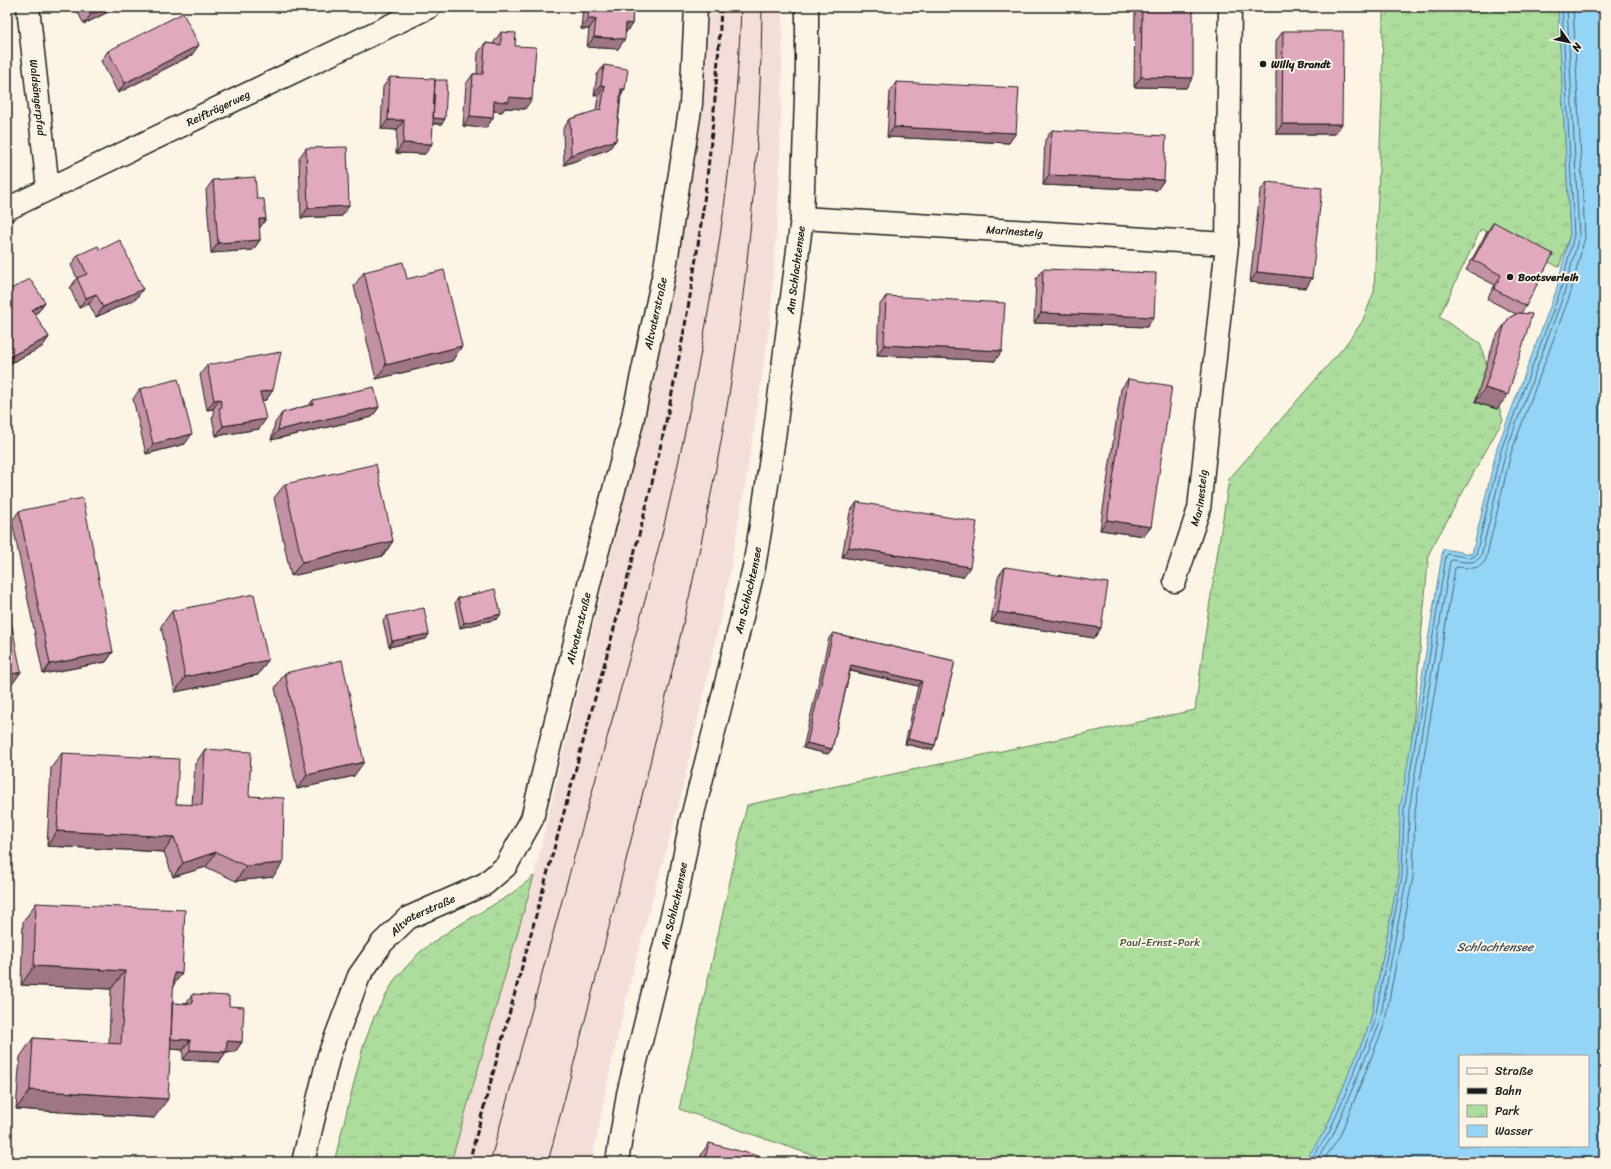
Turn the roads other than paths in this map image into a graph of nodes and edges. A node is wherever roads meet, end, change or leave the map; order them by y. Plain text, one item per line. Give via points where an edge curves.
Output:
1 (28, 7) edge
2 (429, 7) edge
3 (696, 7) edge
4 (807, 7) edge
5 (1230, 7) edge
6 (48, 188) junction
7 (7, 209) edge
8 (802, 218) junction
9 (1227, 244) junction
10 (1175, 581) dead end
11 (303, 1162) edge
12 (617, 1162) edge

1 - 6 street, Waldsängerpfad
2 - 6 street, Reifträgerweg
3 - 11 street, Altvaterstraße via 691,104 665,268 631,426 590,580 532,819 506,866 485,884 408,918 382,943 359,976 329,1055
4 - 8 street, Am Schlachtensee
5 - 9 street, Marinesteig
6 - 7 street, Reifträgerweg
8 - 9 street, Marinesteig
8 - 12 street, Am Schlachtensee via 773,449 754,567 691,821 677,895 628,1094
9 - 10 street, Marinesteig via 1199,509

